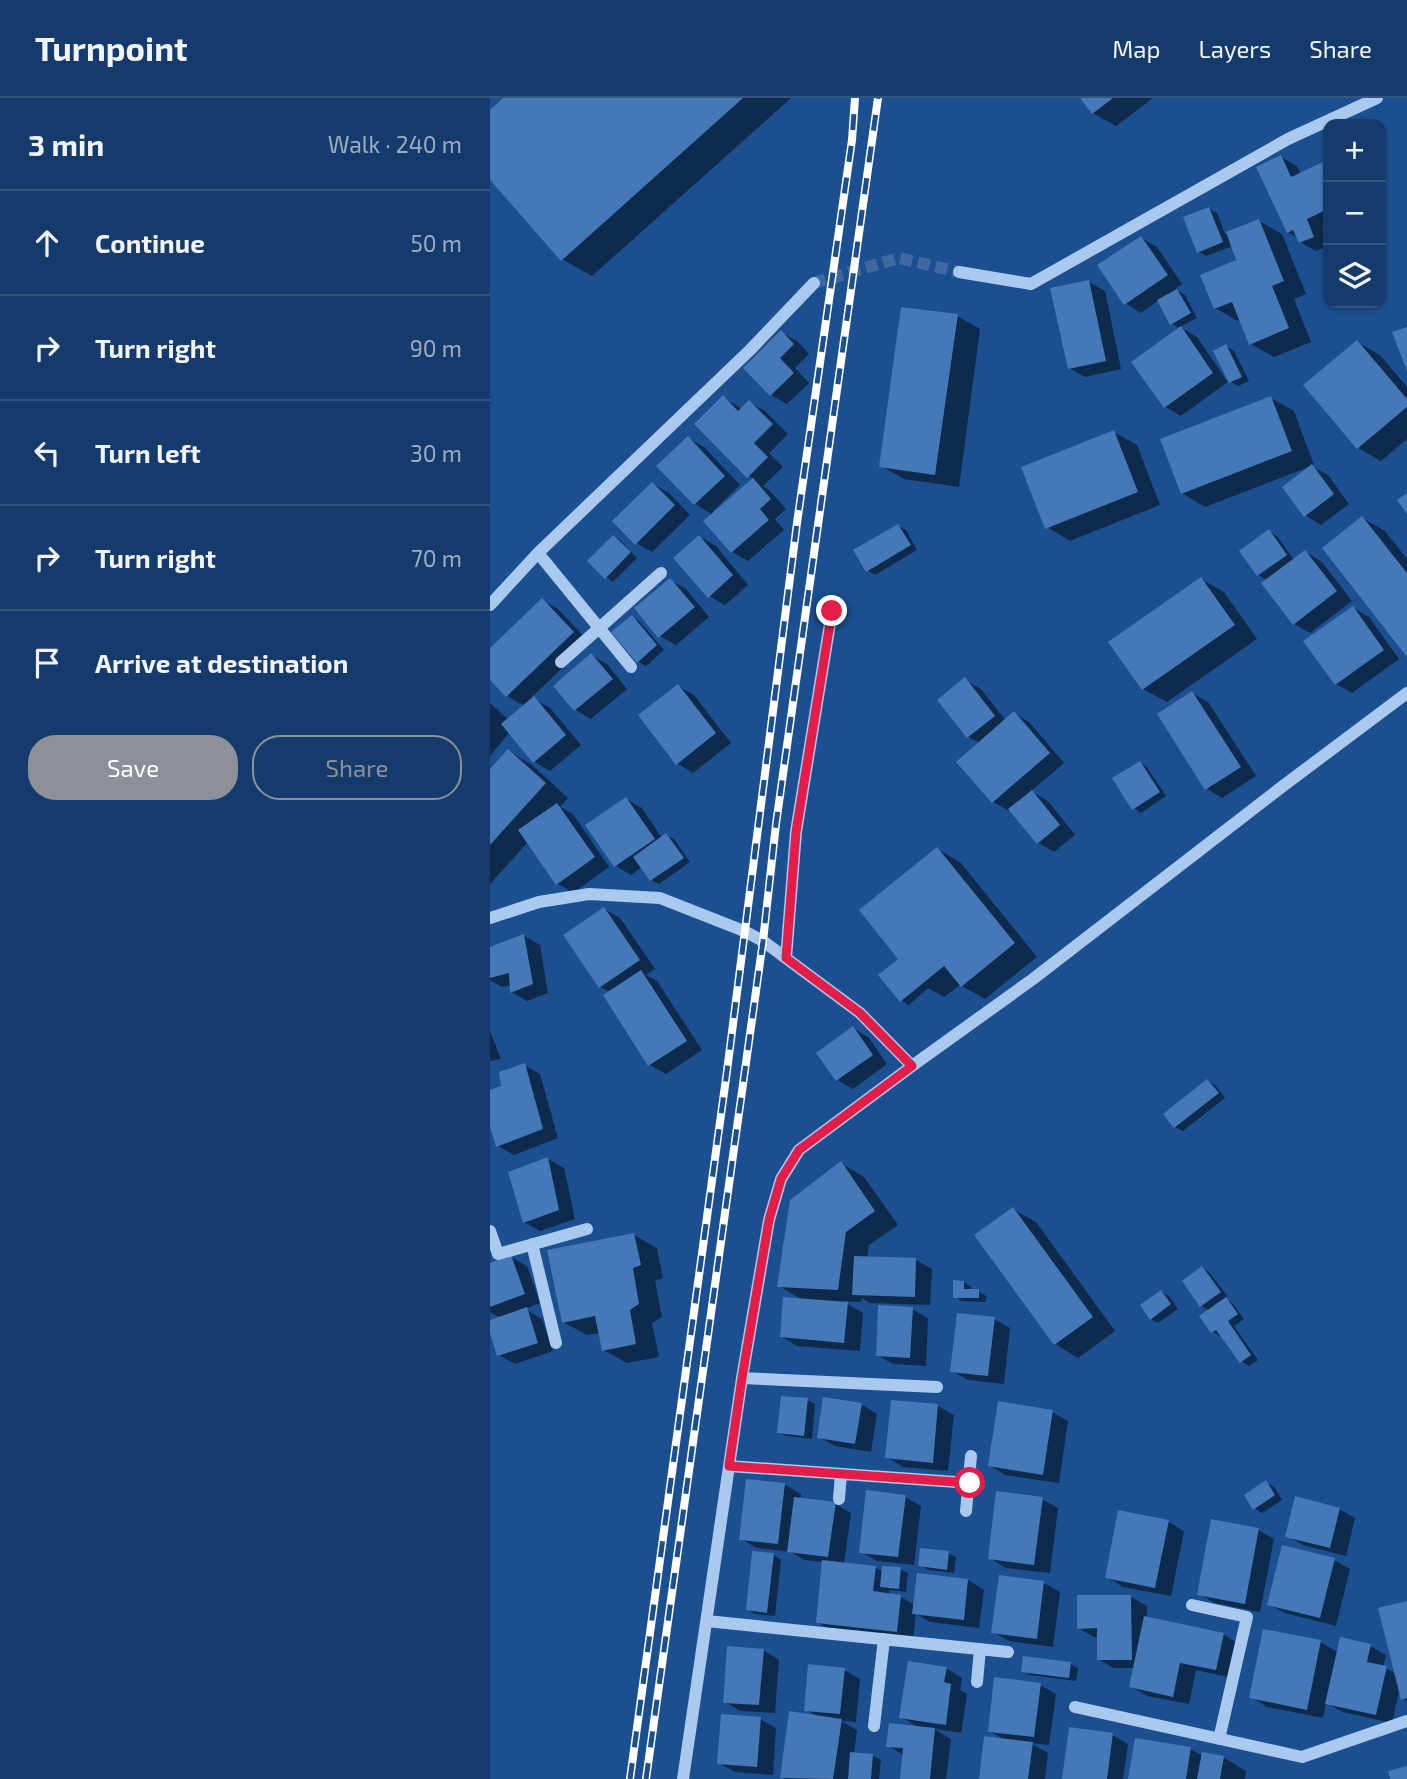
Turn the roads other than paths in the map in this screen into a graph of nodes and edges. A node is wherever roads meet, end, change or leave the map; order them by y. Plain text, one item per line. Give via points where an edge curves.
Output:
1 (1377, 98) edge
2 (959, 272) tunnel mouth
3 (814, 283) tunnel mouth
4 (538, 553) junction
5 (661, 573) dead end
6 (490, 605) edge
7 (832, 611) dead end
8 (599, 628) junction
9 (561, 662) dead end
10 (631, 667) dead end
11 (1407, 693) edge
12 (490, 918) edge
13 (786, 958) junction
14 (912, 1066) junction
15 (587, 1229) dead end
16 (490, 1231) edge
17 (532, 1244) junction
18 (494, 1255) edge
19 (556, 1343) dead end
20 (742, 1378) junction
21 (937, 1387) dead end
22 (971, 1456) dead end
23 (729, 1466) junction
24 (841, 1474) junction
25 (970, 1483) junction
26 (839, 1499) dead end
27 (966, 1511) dead end
28 (1192, 1605) dead end
29 (707, 1621) junction
30 (884, 1639) junction
31 (980, 1648) junction
32 (1008, 1652) dead end
33 (977, 1682) dead end
34 (1075, 1707) dead end
35 (1407, 1721) edge
36 (874, 1726) dead end
37 (1219, 1739) junction
38 (683, 1779) edge

1 - 2 street via 1288,139 1031,284
3 - 4 street
4 - 6 street
4 - 8 street
5 - 8 street
7 - 13 street via 796,832
8 - 9 street
8 - 10 street
11 - 14 street
12 - 13 street via 539,902 589,894 660,898 763,941
13 - 14 street via 860,1013
14 - 20 street via 799,1150 781,1179 769,1220
15 - 17 street
16 - 18 street
17 - 18 street
17 - 19 street
20 - 21 street
20 - 23 street
22 - 25 street
23 - 24 street
23 - 29 street
24 - 25 street
24 - 26 street
25 - 27 street
28 - 37 street via 1247,1617
29 - 30 street
29 - 38 street
30 - 31 street
30 - 36 street
31 - 32 street
31 - 33 street
34 - 37 street
35 - 37 street via 1302,1758

